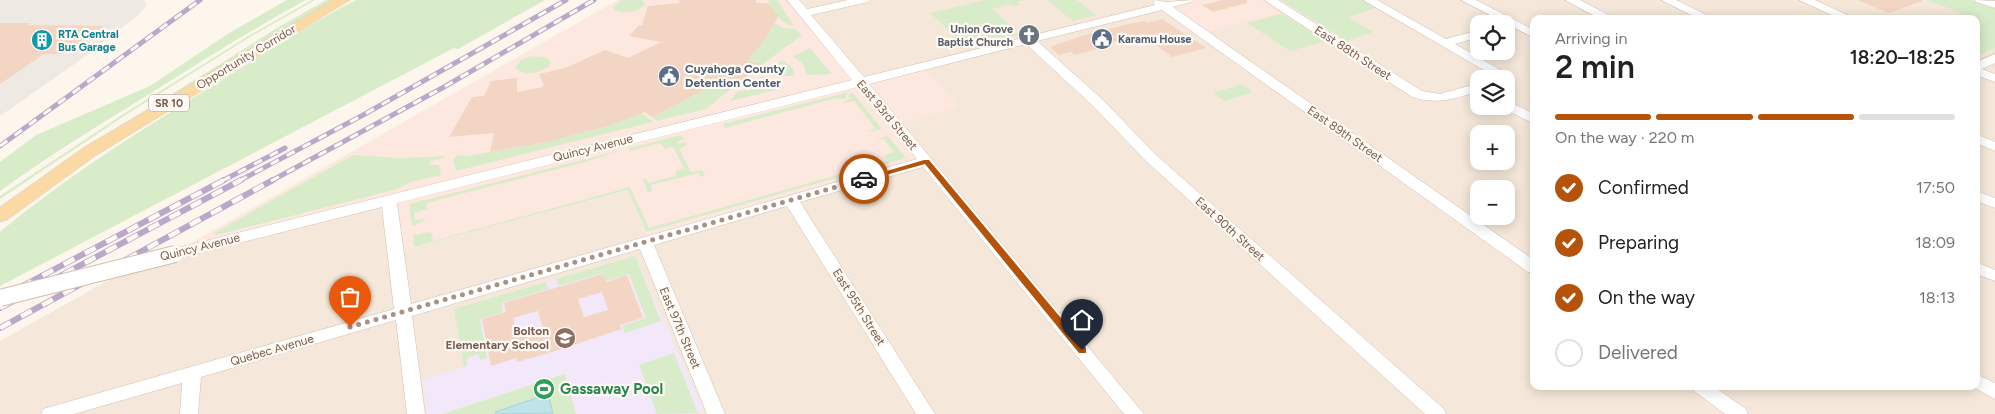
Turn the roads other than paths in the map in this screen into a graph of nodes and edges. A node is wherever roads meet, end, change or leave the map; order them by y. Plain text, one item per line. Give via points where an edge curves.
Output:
1 (321, 0) edge
2 (343, 0) edge
3 (793, 0) edge
4 (864, 0) edge
5 (1186, 0) edge
6 (1270, 0) edge
7 (1369, 0) edge
8 (1467, 0) edge
9 (1571, 0) edge
10 (1667, 0) edge
11 (1804, 0) edge
12 (1980, 0) edge
13 (1159, 3) edge
14 (1995, 5) edge
15 (804, 13) junction
16 (1493, 15) edge
17 (1602, 15) edge
18 (1700, 15) edge
19 (1840, 15) edge
20 (1515, 27) edge
21 (1530, 33) edge
22 (1470, 36) edge
23 (1028, 39) junction
24 (1445, 43) junction
25 (1995, 58) edge
26 (1980, 65) edge
27 (1491, 70) edge
28 (1980, 72) edge
29 (1995, 78) edge
30 (859, 82) junction
31 (1470, 90) edge
32 (1515, 109) edge
33 (1530, 118) edge
34 (1980, 140) edge
35 (1995, 147) edge
36 (926, 161) junction
37 (1980, 197) edge
38 (389, 200) junction
39 (791, 200) junction
40 (0, 204) edge
41 (1995, 204) edge
42 (0, 216) edge
43 (645, 242) junction
44 (1530, 265) edge
45 (1980, 269) edge
46 (1995, 276) edge
47 (0, 298) edge
48 (403, 312) junction
49 (192, 373) junction
50 (1980, 383) edge
51 (1706, 390) edge
52 (1995, 392) edge
53 (50, 414) edge
54 (189, 414) edge
55 (416, 414) edge
56 (716, 414) edge
57 (926, 414) edge
58 (1135, 414) edge
59 (1437, 414) edge
60 (1739, 414) edge

1 - 40 main road, Opportunity Corridor / SR 10 via 93,138
2 - 42 main road, Opportunity Corridor / SR 10 via 103,143
3 - 15 street, East 93rd Street
4 - 15 street
5 - 13 street, Quincy Avenue
6 - 31 street, East 88th Street via 1428,99 1438,100
7 - 24 street
8 - 16 street
9 - 17 street
10 - 18 street
11 - 19 street
12 - 14 street
13 - 23 street, Quincy Avenue
13 - 44 street, East 89th Street
15 - 30 street, East 93rd Street
20 - 21 street
22 - 24 street
23 - 30 street, Quincy Avenue
23 - 59 street, East 90th Street via 1098,103 1151,158
24 - 27 street
25 - 26 street
28 - 29 street
30 - 36 street, East 93rd Street
30 - 38 street, Quincy Avenue
32 - 33 street
34 - 35 street
36 - 39 street, Quebec Avenue
36 - 58 street, East 93rd Street
37 - 41 street
38 - 47 street, Quincy Avenue, bridge
38 - 48 street
39 - 43 street, Quebec Avenue
39 - 57 street, East 95th Street
43 - 48 street, Quebec Avenue
43 - 56 street, East 97th Street
45 - 46 street
48 - 49 street, Quebec Avenue
48 - 55 street
49 - 53 street, Quebec Avenue
49 - 54 street
50 - 52 street
51 - 60 street

